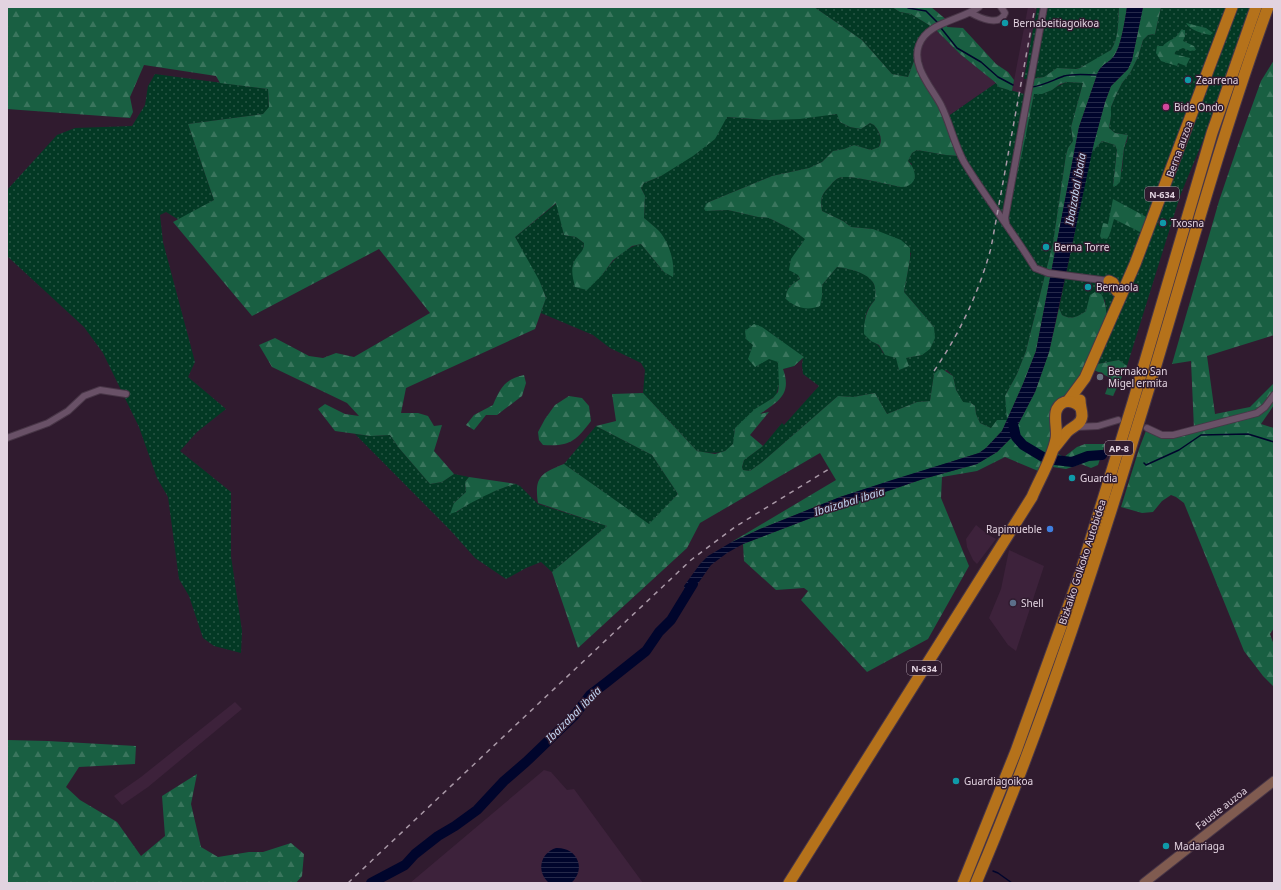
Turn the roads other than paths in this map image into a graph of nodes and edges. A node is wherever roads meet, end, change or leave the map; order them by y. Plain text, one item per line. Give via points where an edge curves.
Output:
1 (979, 7) edge
2 (1001, 7) edge
3 (1044, 7) edge
4 (1232, 7) edge
5 (1256, 7) edge
6 (1268, 7) edge
7 (971, 13) junction
8 (1008, 226) junction
9 (1135, 264) junction
10 (1109, 281) joint
11 (1119, 286) junction
12 (1113, 316) junction
13 (1085, 378) junction
14 (126, 394) dead end
15 (1274, 395) edge
16 (1068, 401) junction
17 (1081, 412) junction
18 (1118, 420) dead end
19 (1056, 421) junction
20 (1103, 423) junction
21 (1073, 428) junction
22 (1146, 428) dead end
23 (7, 438) edge
24 (1053, 449) junction
25 (1274, 781) edge
26 (789, 883) edge
27 (963, 883) edge
28 (976, 883) edge
29 (1144, 883) edge

1 - 7 street
2 - 7 street via 1005,13 1000,19 986,20
3 - 8 street via 1005,218
4 - 9 highway, Berna auzoa / N-634
5 - 27 highway, Bizkaiko Golkoko Autobidea / AP-8 via 1212,133 1080,574 1016,751
6 - 28 highway, Bizkaiko Golkoko Autobidea / AP-8 via 1221,144 1091,577 1011,800
7 - 8 street via 948,21 924,35 919,44 918,61 947,116 963,161
8 - 10 street via 1035,268 1048,273
9 - 11 highway
9 - 12 highway, Berna auzoa / N-634
10 - 11 highway
11 - 12 highway
12 - 13 highway, Berna auzoa / N-634
13 - 16 highway, N-634
13 - 17 highway, N-634 via 1081,392
14 - 23 street via 100,390 84,396 68,411 48,423
15 - 22 street via 1262,410 1247,417 1173,435 1162,435
16 - 17 highway via 1077,404
16 - 19 highway, N-634 via 1057,408
17 - 20 street via 1093,423
17 - 21 highway, N-634 via 1079,424
18 - 20 street
19 - 21 highway via 1062,427
19 - 24 highway, N-634 via 1057,435
20 - 21 street via 1098,426
21 - 24 highway, N-634
24 - 26 highway, N-634 via 1032,497
25 - 29 street, Fauste auzoa

